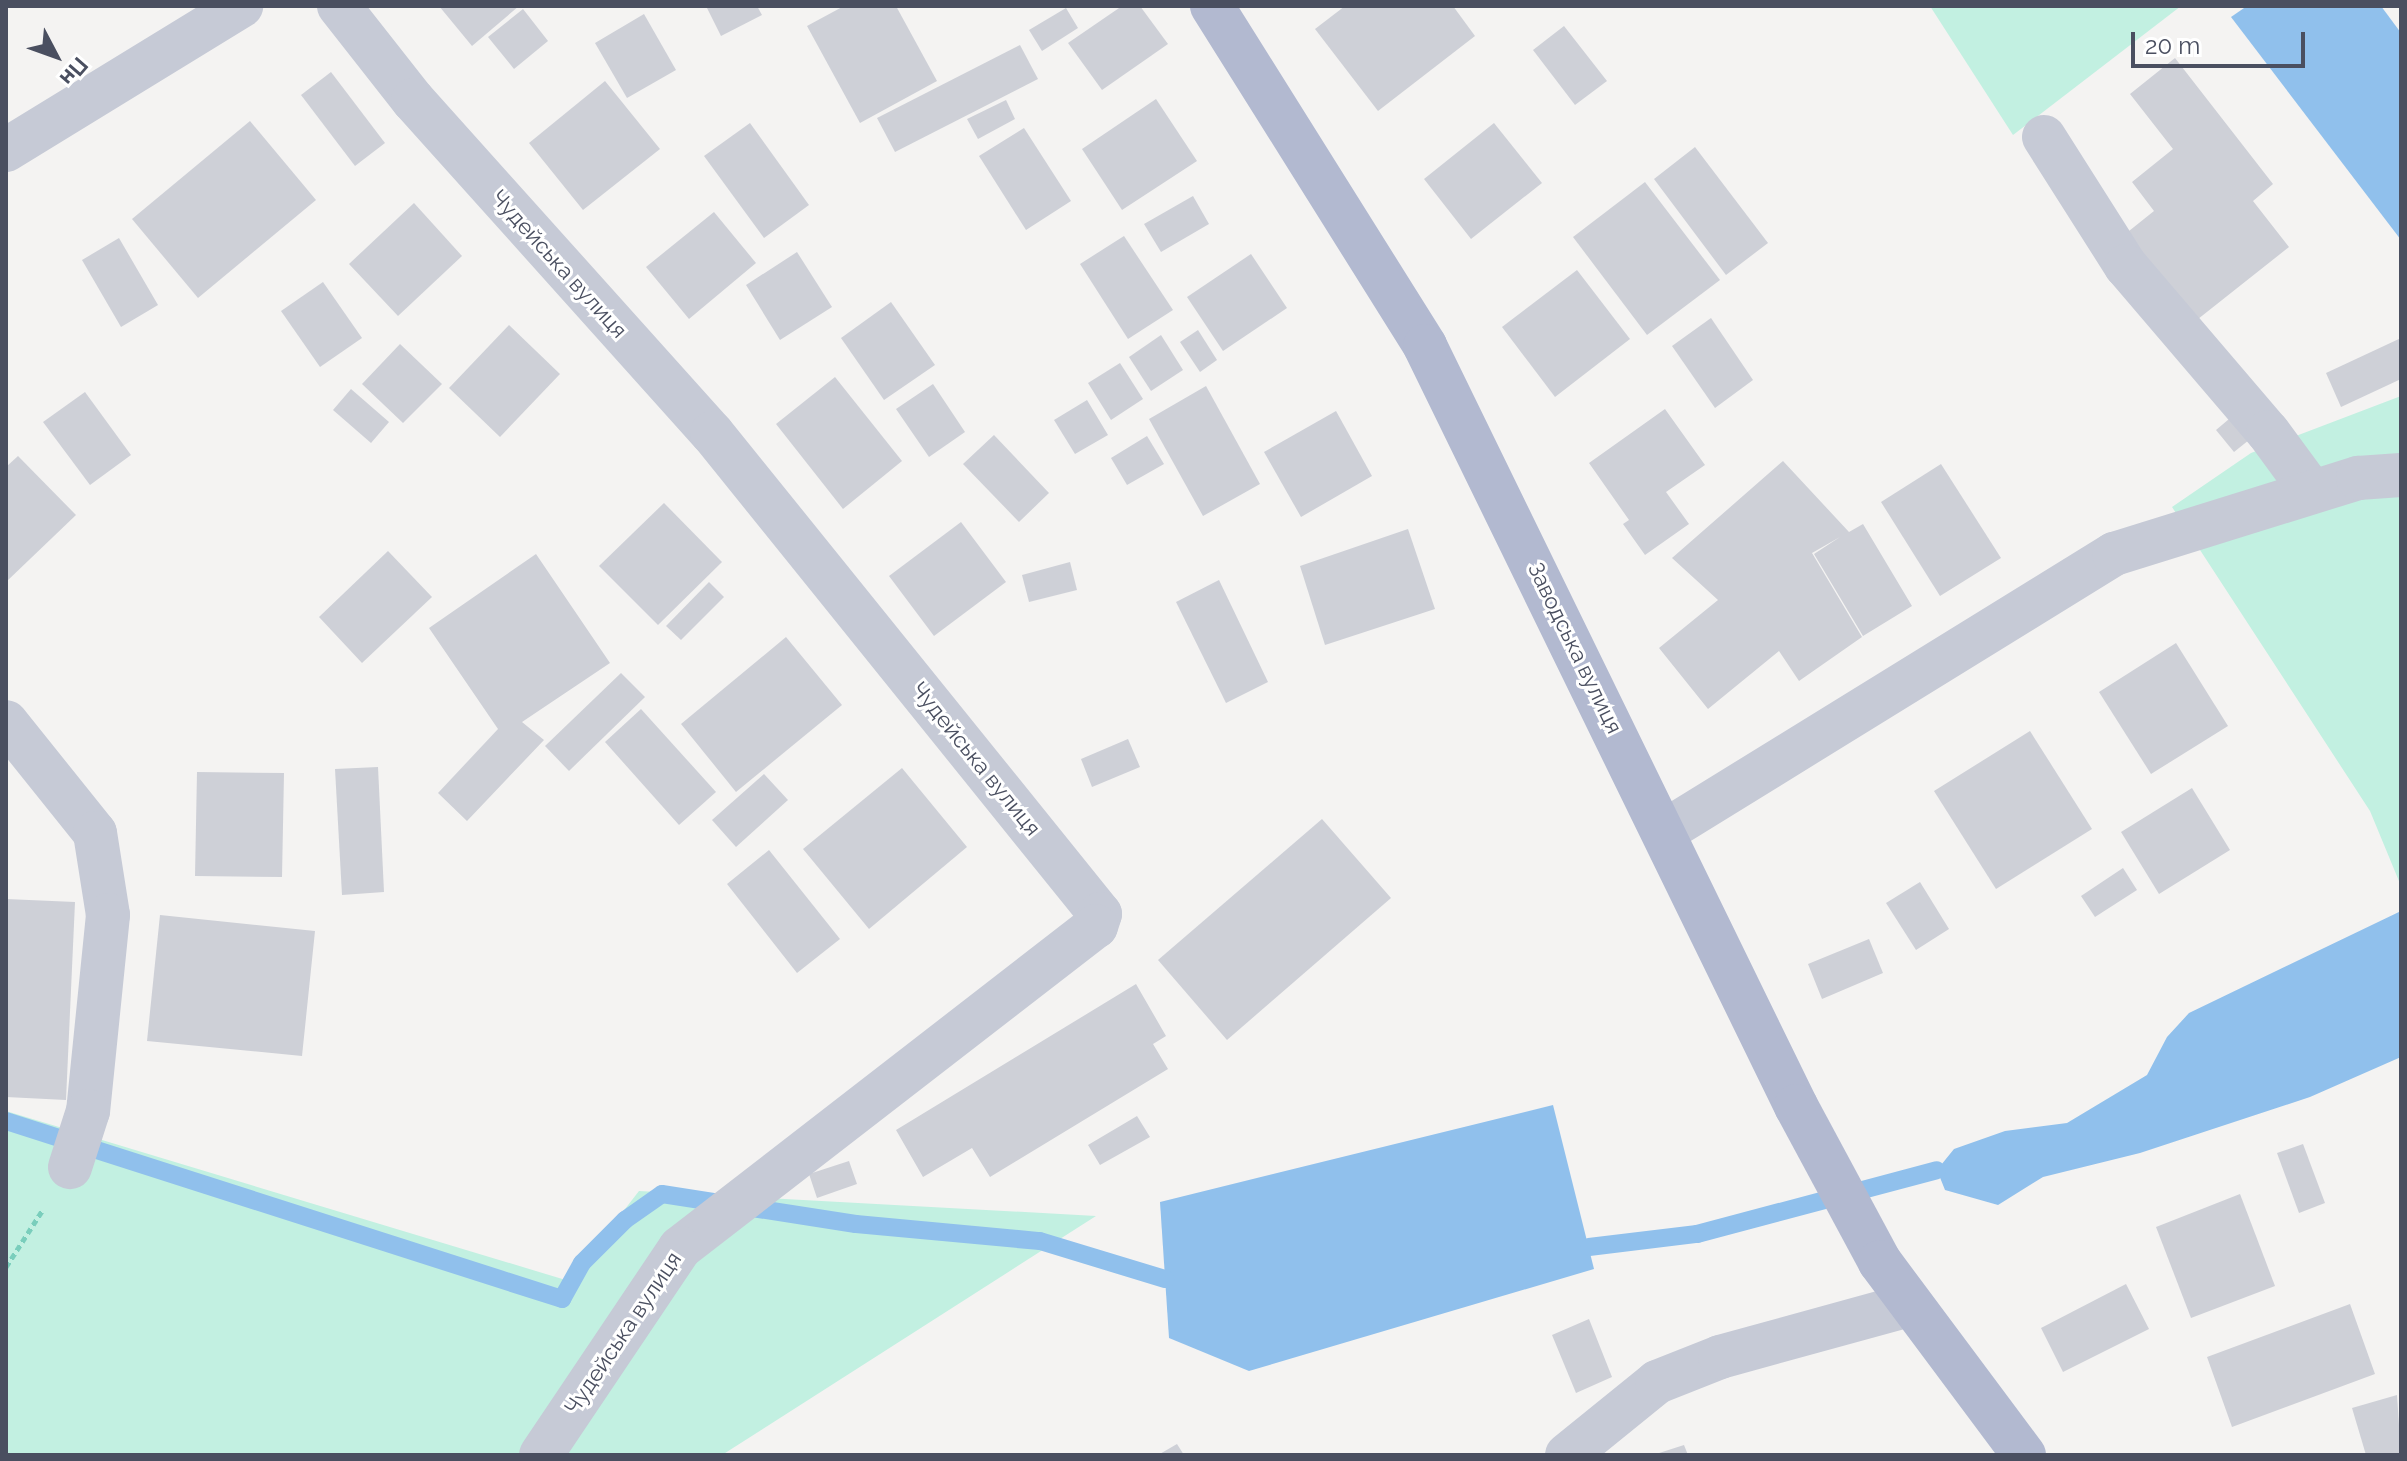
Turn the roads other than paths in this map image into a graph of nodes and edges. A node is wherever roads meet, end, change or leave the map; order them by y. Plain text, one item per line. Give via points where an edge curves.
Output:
1 (241, 6) edge
2 (339, 6) edge
3 (1212, 6) edge
4 (2044, 137) dead end
5 (6, 150) edge
6 (2401, 475) edge
7 (2312, 492) junction
8 (6, 722) edge
9 (1665, 831) junction
10 (70, 1167) road end
11 (1909, 1305) junction
12 (1640, 1396) junction
13 (541, 1455) edge
14 (1567, 1455) edge
15 (1620, 1455) edge
16 (2024, 1455) edge

1 - 5 street
2 - 13 street, Чудейська вулиця via 413,100 712,433 1099,910 1096,926 680,1248
3 - 9 main road, Заводська вулиця via 1425,346
4 - 7 street via 2126,266 2268,432
6 - 7 street via 2358,478
7 - 9 street via 2114,554
8 - 10 street via 95,833 108,915 88,1111
9 - 11 main road, Заводська вулиця via 1816,1141 1880,1262
11 - 12 street via 1720,1357 1657,1382
11 - 16 main road, Заводська вулиця
12 - 14 street
12 - 15 street

